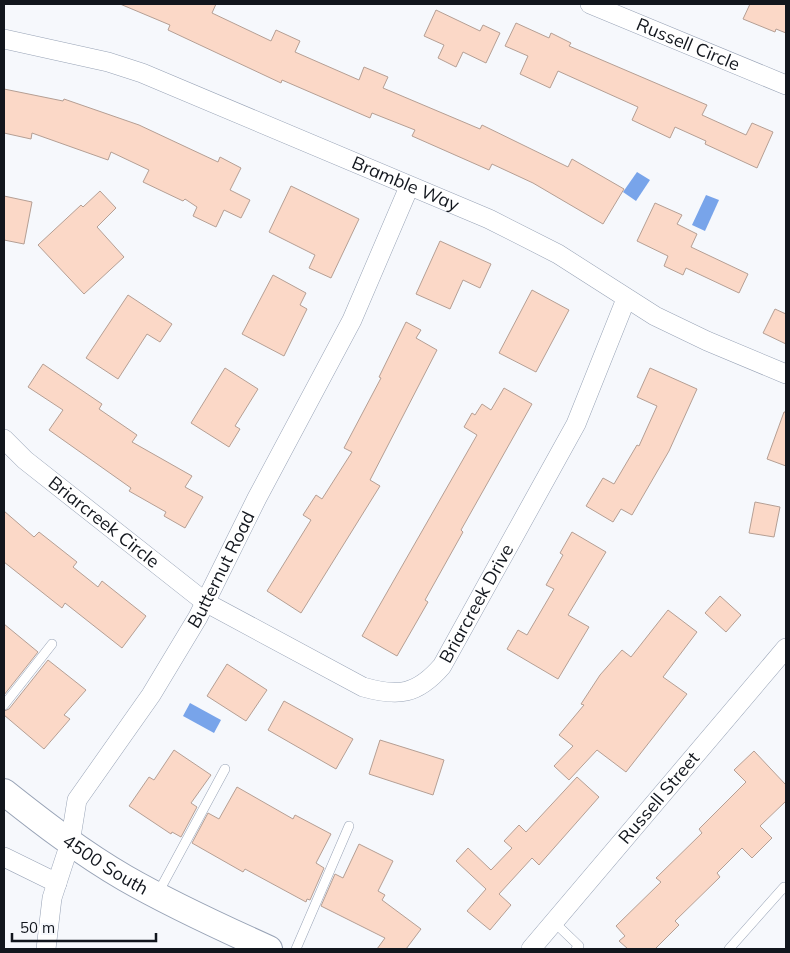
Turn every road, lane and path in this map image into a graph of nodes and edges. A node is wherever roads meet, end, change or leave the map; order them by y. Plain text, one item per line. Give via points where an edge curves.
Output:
1 (590, 4) edge
2 (4, 39) edge
3 (786, 85) edge
4 (410, 187) junction
5 (626, 299) junction
6 (786, 374) edge
7 (4, 439) edge
8 (205, 602) junction
9 (52, 644) dead end
10 (786, 648) edge
11 (4, 704) edge
12 (225, 769) dead end
13 (4, 792) edge
14 (349, 826) dead end
15 (70, 843) junction
16 (4, 857) edge
17 (57, 883) junction
18 (786, 889) edge
19 (157, 895) junction
20 (554, 922) junction
21 (579, 948) edge
22 (46, 949) edge
23 (269, 949) edge
24 (296, 949) edge
25 (531, 949) edge
26 (729, 949) edge

1 - 3 street, Russell Circle
2 - 4 street, Bramble Way via 108,62 142,73
4 - 5 street, Bramble Way via 490,219 558,254
4 - 8 street, Butternut Road via 352,320
5 - 6 street, Bramble Way via 707,341
5 - 8 street, Briarcreek Drive via 576,424 442,666 430,680 401,693 386,694 363,687
7 - 8 street, Briarcreek Circle via 25,460
8 - 15 street, Butternut Road via 151,694 77,800
9 - 11 lane
10 - 20 street, Russell Street
12 - 19 lane
13 - 15 main road, 4500 South
14 - 24 lane
15 - 17 street, Butternut Road
15 - 19 main road, 4500 South
16 - 17 street
17 - 22 street, Butternut Road
18 - 26 lane via 784,887
19 - 23 main road, 4500 South
20 - 21 lane
20 - 25 street, Russell Street

